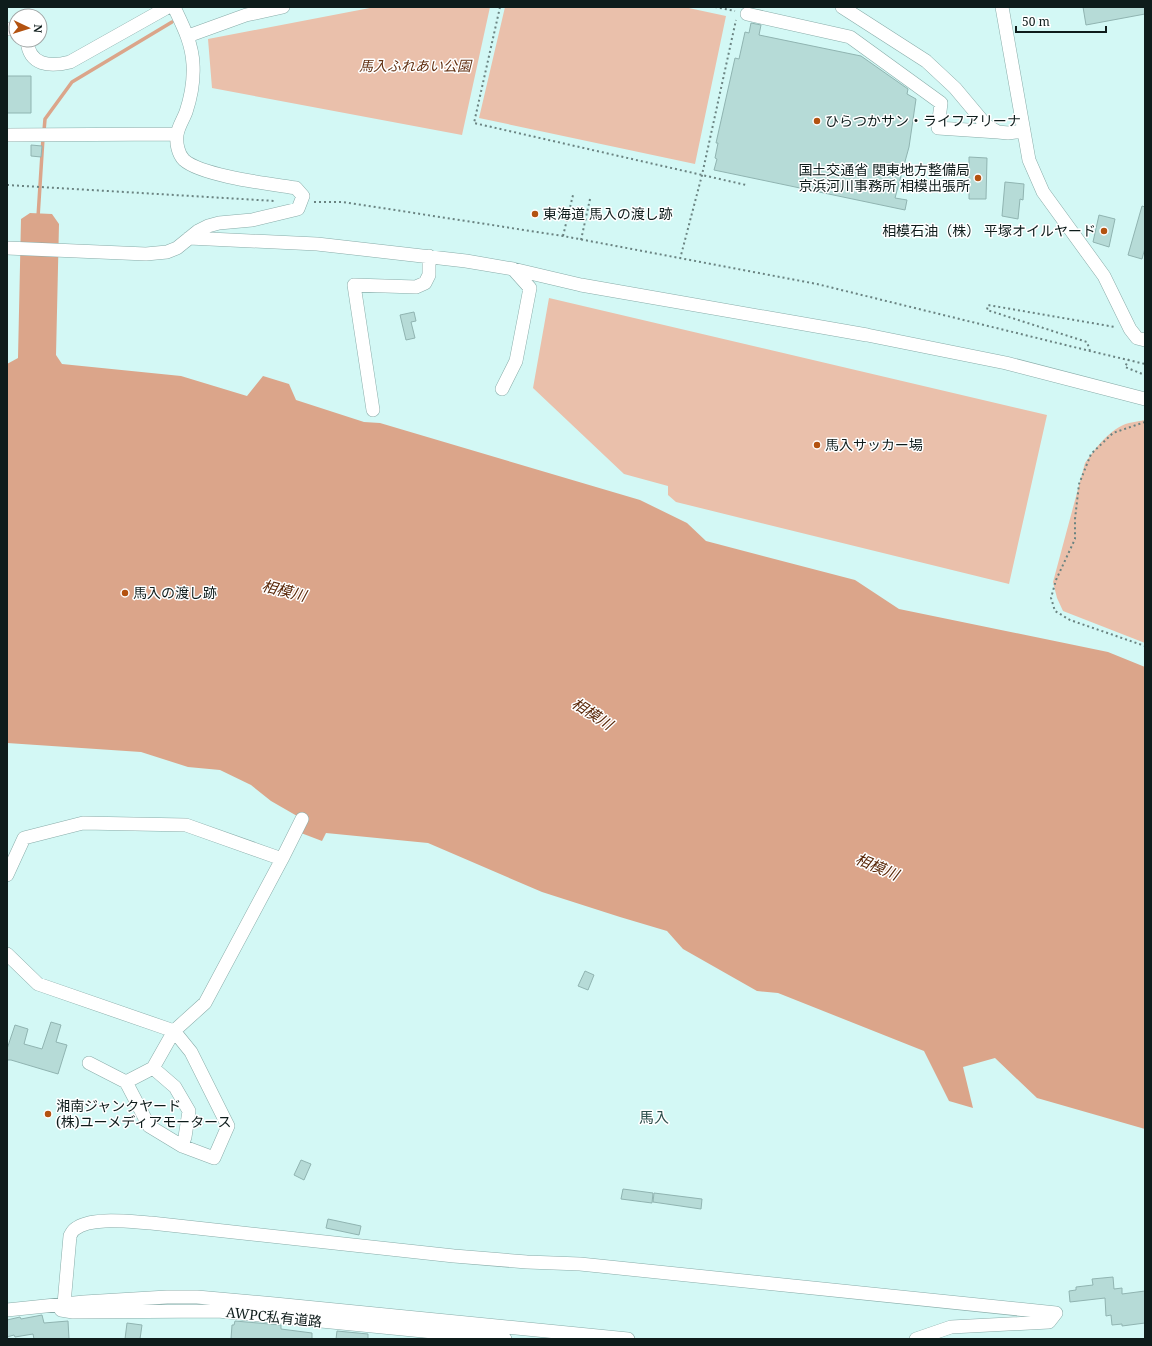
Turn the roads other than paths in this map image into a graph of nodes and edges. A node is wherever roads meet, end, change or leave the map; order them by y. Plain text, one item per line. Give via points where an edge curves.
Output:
1 (168, 7) edge
2 (174, 7) edge
3 (283, 7) edge
4 (842, 7) edge
5 (1002, 7) edge
6 (742, 13) road end
7 (188, 36) junction
8 (29, 48) edge
9 (1024, 131) junction
10 (998, 132) junction
11 (177, 134) junction
12 (7, 135) edge
13 (189, 238) junction
14 (9, 248) edge
15 (429, 256) junction
16 (513, 269) junction
17 (1145, 340) edge
18 (502, 389) dead end
19 (1145, 399) edge
20 (373, 410) dead end
21 (302, 819) dead end
22 (282, 859) junction
23 (7, 875) edge
24 (7, 954) edge
25 (174, 1031) junction
26 (89, 1063) dead end
27 (153, 1068) junction
28 (126, 1082) junction
29 (182, 1146) junction
30 (64, 1304) junction
31 (42, 1306) junction
32 (7, 1310) edge
33 (505, 1339) edge
34 (628, 1339) edge
35 (916, 1339) edge

1 - 8 street via 64,64 42,64
2 - 7 street
3 - 7 street via 246,15
4 - 10 street via 926,61 955,88 986,125
5 - 9 street
6 - 10 street via 850,37 941,103 938,128
7 - 11 street via 192,49 194,76 186,112
9 - 10 street
9 - 17 street via 1029,160 1043,192 1104,276 1130,329 1137,338
11 - 12 street
11 - 13 street via 177,146 181,156 190,165 220,174 296,188 303,196 298,209 252,220 219,223 208,226
13 - 14 street via 167,252 146,254
13 - 15 street via 317,244
15 - 16 street
15 - 20 street via 429,275 425,283 416,287 354,285
16 - 18 street via 530,288 516,361
16 - 19 street via 581,285 1006,362
21 - 22 street
22 - 23 street via 186,824 83,823 24,838
22 - 25 street via 205,1003
24 - 25 street via 38,984
25 - 27 street
25 - 29 street via 191,1052 228,1126 214,1158
26 - 28 street
27 - 28 street
27 - 29 street via 175,1087 189,1111
28 - 29 street via 149,1126
30 - 31 street
30 - 34 street via 167,1297 224,1299
30 - 35 street via 70,1236 76,1228 105,1220 454,1256 580,1264 1056,1313 1049,1322 951,1327
31 - 32 street
31 - 33 street, AWPC私有道路 via 73,1312 218,1311

